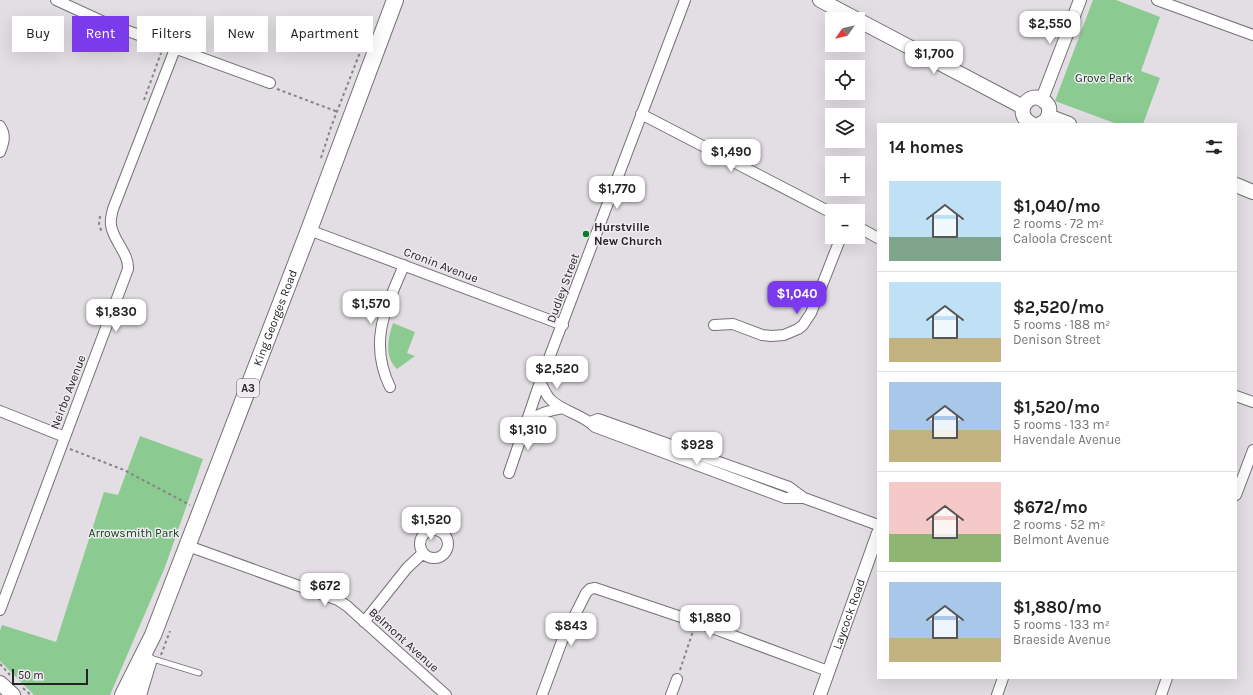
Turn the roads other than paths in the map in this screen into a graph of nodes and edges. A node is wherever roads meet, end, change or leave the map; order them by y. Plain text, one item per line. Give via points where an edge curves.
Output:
1 (56, 0) edge
2 (395, 0) edge
3 (685, 0) edge
4 (820, 0) edge
5 (1080, 0) edge
6 (1157, 0) edge
7 (842, 12) edge
8 (865, 24) edge
9 (137, 35) edge
10 (1253, 35) edge
11 (174, 52) edge
12 (183, 52) edge
13 (273, 86) road end
14 (1042, 99) junction
15 (1023, 107) junction
16 (641, 114) junction
17 (1044, 120) edge
18 (1030, 123) edge
19 (1063, 123) edge
20 (0, 126) edge
21 (0, 152) edge
22 (1237, 185) edge
23 (1253, 192) edge
24 (825, 210) edge
25 (309, 230) junction
26 (865, 231) edge
27 (877, 237) edge
28 (838, 244) edge
29 (404, 265) junction
30 (563, 325) junction
31 (714, 325) dead end
32 (540, 382) junction
33 (390, 387) dead end
34 (1237, 396) edge
35 (1253, 402) edge
36 (563, 408) junction
37 (0, 411) edge
38 (528, 421) junction
39 (65, 437) junction
40 (1253, 450) edge
41 (509, 473) dead end
42 (1237, 492) edge
43 (877, 525) edge
44 (877, 536) edge
45 (188, 546) junction
46 (423, 553) dead end
47 (0, 610) edge
48 (364, 622) junction
49 (153, 635) junction
50 (150, 658) junction
51 (828, 671) junction
52 (199, 673) dead end
53 (677, 679) road end
54 (1003, 679) edge
55 (1167, 679) edge
56 (0, 683) edge
57 (13, 695) edge
58 (123, 695) edge
59 (138, 695) edge
60 (446, 695) edge
61 (542, 695) edge
62 (671, 695) edge
63 (820, 695) edge
64 (997, 695) edge
65 (1161, 695) edge

1 - 9 street
2 - 25 highway, King Georges Road / A3
3 - 16 street, Dudley Street
4 - 7 main road
5 - 14 street
6 - 10 street
8 - 15 main road
11 - 39 street, Neirbo Avenue via 113,209 111,226 128,263 128,269
12 - 13 street
14 - 15 main road via 1031,98
14 - 17 main road via 1049,109
15 - 18 main road via 1023,117
16 - 24 street
16 - 30 street, Dudley Street
17 - 19 main road
20 - 21 street via 4,141
22 - 23 main road
25 - 29 street, Cronin Avenue
25 - 45 highway, King Georges Road / A3
26 - 27 street
28 - 31 street via 811,313 798,329 784,335 771,336 733,324
29 - 30 street, Cronin Avenue
29 - 33 street via 383,317 379,341 382,368
30 - 32 street, Dudley Street
32 - 36 street via 550,399
32 - 38 street, Dudley Street
34 - 35 street
36 - 38 street via 547,411
36 - 43 street via 590,422 595,428 785,498 804,498
37 - 39 street
38 - 41 street, Dudley Street
39 - 47 street, Neirbo Avenue
40 - 42 street
44 - 51 street, Laycock Road
45 - 48 street, Belmont Avenue via 338,600
45 - 49 highway, King Georges Road / A3
46 - 48 street via 407,568
48 - 60 street, Belmont Avenue
49 - 50 highway, King Georges Road / A3
49 - 58 highway, King Georges Road / A3
50 - 52 lane
50 - 59 highway, King Georges Road / A3
51 - 61 street via 696,622 594,588 588,591 562,641
51 - 63 street, Laycock Road
53 - 62 street
54 - 64 street
55 - 65 street
56 - 57 main road

